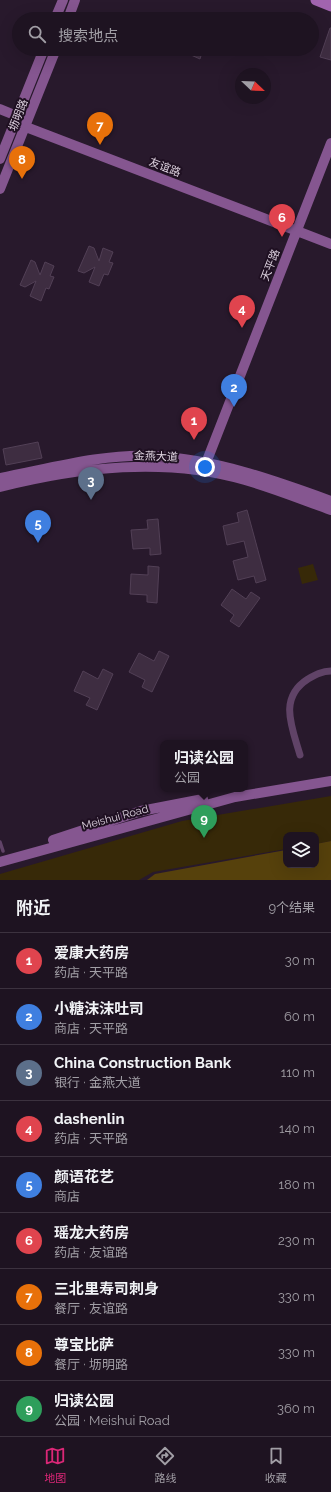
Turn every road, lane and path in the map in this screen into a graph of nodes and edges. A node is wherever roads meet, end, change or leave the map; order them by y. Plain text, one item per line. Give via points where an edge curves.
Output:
1 (63, 0) edge
2 (75, 0) edge
3 (316, 0) edge
4 (331, 6) edge
5 (59, 12) edge
6 (71, 12) edge
7 (41, 56) edge
8 (53, 56) edge
9 (0, 109) edge
10 (0, 115) edge
11 (16, 118) junction
12 (26, 127) junction
13 (331, 143) edge
14 (0, 159) edge
15 (0, 189) edge
16 (295, 231) junction
17 (331, 244) edge
18 (206, 463) junction
19 (0, 478) edge
20 (0, 487) edge
21 (331, 501) edge
22 (331, 510) edge
23 (331, 671) edge
24 (300, 755) dead end
25 (331, 775) edge
26 (331, 781) edge
27 (248, 791) edge
28 (241, 792) edge
29 (0, 842) edge
30 (2, 853) edge
31 (0, 862) edge

1 - 5 main road
2 - 6 main road
3 - 4 main road
7 - 11 main road, 坜明路
8 - 12 main road, 坜明路
9 - 11 main road
10 - 11 main road
11 - 14 main road, 坜明路
12 - 15 main road, 坜明路
12 - 16 main road, 友谊路
13 - 16 main road, 天平路
16 - 17 main road, 友谊路
16 - 18 main road, 天平路
18 - 19 main road, 金燕大道 via 152,456 111,458
18 - 21 main road, 金燕大道 via 261,475
20 - 22 main road, 金燕大道 via 84,470 131,467 188,469 245,480
23 - 24 street via 317,674 303,682 292,693 289,704 292,729
25 - 27 main road, Meishui Road
26 - 31 main road, Meishui Road via 235,797
28 - 30 main road, Meishui Road via 141,811 19,851
29 - 30 lane

